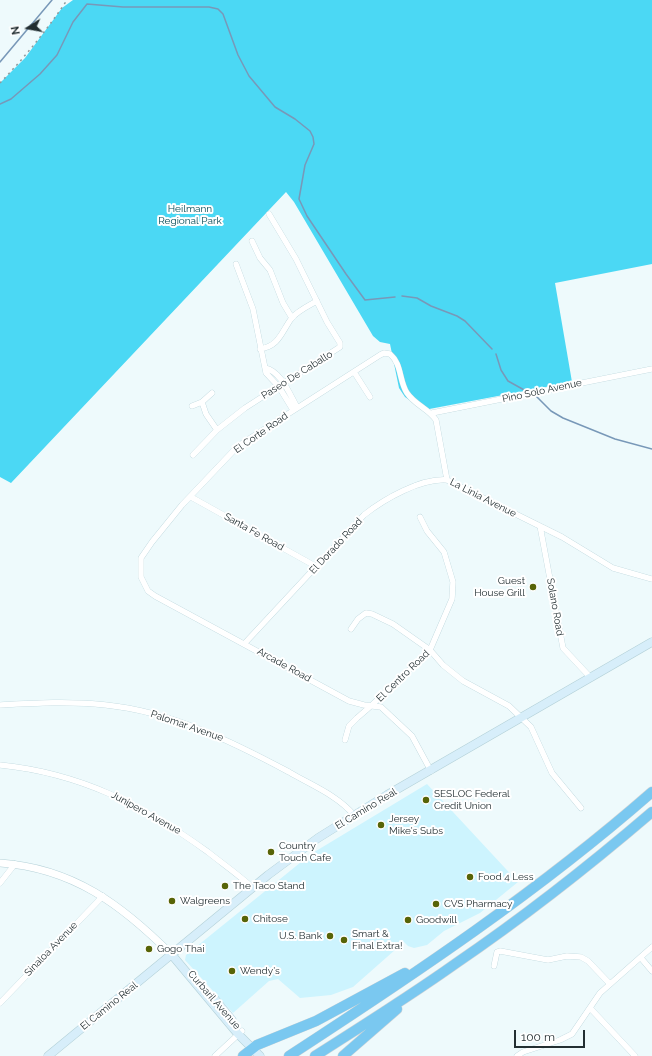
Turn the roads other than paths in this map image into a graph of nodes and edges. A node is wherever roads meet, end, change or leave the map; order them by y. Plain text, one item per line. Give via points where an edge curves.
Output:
1 (269, 214) dead end
2 (252, 241) dead end
3 (236, 264) dead end
4 (317, 301) junction
5 (292, 318) junction
6 (260, 349) junction
7 (652, 369) edge
8 (354, 372) junction
9 (282, 386) junction
10 (212, 393) dead end
11 (370, 397) dead end
12 (202, 402) junction
13 (192, 406) dead end
14 (295, 409) junction
15 (432, 413) junction
16 (217, 430) junction
17 (193, 455) dead end
18 (447, 480) junction
19 (191, 497) junction
20 (420, 517) dead end
21 (540, 526) junction
22 (142, 558) joint
23 (317, 566) junction
24 (652, 579) edge
25 (351, 629) dead end
26 (652, 642) edge
27 (245, 643) junction
28 (430, 650) junction
29 (591, 678) junction
30 (0, 705) edge
31 (372, 705) junction
32 (522, 718) junction
33 (344, 740) dead end
34 (0, 764) edge
35 (431, 770) junction
36 (652, 792) edge
37 (581, 808) dead end
38 (652, 812) edge
39 (354, 815) junction
40 (0, 863) edge
41 (15, 864) junction
42 (0, 884) edge
43 (253, 888) junction
44 (103, 896) junction
45 (457, 945) junction
46 (652, 947) edge
47 (172, 955) junction
48 (641, 958) junction
49 (494, 966) dead end
50 (652, 971) edge
51 (610, 984) junction
52 (411, 994) junction
53 (0, 1003) edge
54 (590, 1008) junction
55 (240, 1033) junction
56 (253, 1048) junction
57 (48, 1056) edge
58 (215, 1056) edge
59 (243, 1056) edge
60 (260, 1056) edge
61 (289, 1056) edge
62 (316, 1056) edge
63 (343, 1056) edge
64 (517, 1056) edge
65 (635, 1056) edge

1 - 4 street, Paseo De Caballo
2 - 5 street via 260,258 270,270
3 - 6 street via 253,310
4 - 5 street
4 - 9 street, Paseo De Caballo via 340,347
5 - 6 street via 277,342
6 - 9 street via 265,368 270,369
7 - 15 street, Pino Solo Avenue
8 - 11 street
8 - 14 street, El Corte Road
8 - 15 street, El Corte Road via 388,353 397,361 407,394
9 - 14 street
9 - 16 street, Paseo De Caballo via 245,408
10 - 12 street
12 - 13 street
12 - 16 street via 209,420
14 - 19 street, El Corte Road via 238,446
15 - 18 street, La Linia Avenue via 439,427
16 - 17 street, Paseo De Caballo
18 - 21 street, La Linia Avenue
18 - 23 street, El Dorado Road via 439,479 421,484 371,509
19 - 22 street, El Corte Road via 164,526
19 - 23 street, Santa Fe Road
20 - 28 street, El Centro Road via 427,531 444,552 453,588 452,599
21 - 24 street, La Linia Avenue via 613,568
21 - 29 street, Solano Road via 563,648
22 - 27 street, Arcade Road via 141,577 148,591
23 - 27 street, El Dorado Road
25 - 28 street via 362,614 372,614 392,624
26 - 29 main road, El Camino Real
27 - 31 street, Arcade Road via 349,701
28 - 31 street, El Centro Road
28 - 32 street via 452,672 505,702
29 - 32 main road, El Camino Real
30 - 39 street, Palomar Avenue via 106,705 140,711 188,725 241,746 338,800
31 - 33 street, El Centro Road via 349,726
31 - 35 street, Arcade Road via 381,707 412,736
32 - 35 main road, El Camino Real
32 - 37 street via 534,732 552,773
34 - 43 street, Junipero Avenue via 31,768 65,777 127,800 183,834
35 - 39 main road, El Camino Real
36 - 45 highway via 564,865
38 - 52 highway via 543,901
39 - 43 main road, El Camino Real via 312,842
40 - 41 street, Curbaril Avenue
41 - 42 street
41 - 44 street, Curbaril Avenue via 39,868 61,876
43 - 47 main road, El Camino Real
44 - 47 street, Curbaril Avenue
44 - 53 street, Sinaloa Avenue
45 - 56 highway via 338,1010
45 - 61 highway
46 - 48 street
47 - 55 main road, Curbaril Avenue
47 - 57 main road, El Camino Real
48 - 50 street
48 - 51 street
49 - 51 street via 497,952 500,950 548,960 577,955 588,961
51 - 54 street via 597,996
52 - 62 highway
52 - 63 highway via 386,1020
54 - 64 street via 580,1026 568,1037
54 - 65 street
55 - 56 main road, Curbaril Avenue
55 - 58 street
56 - 59 highway
56 - 60 main road, Curbaril Avenue

